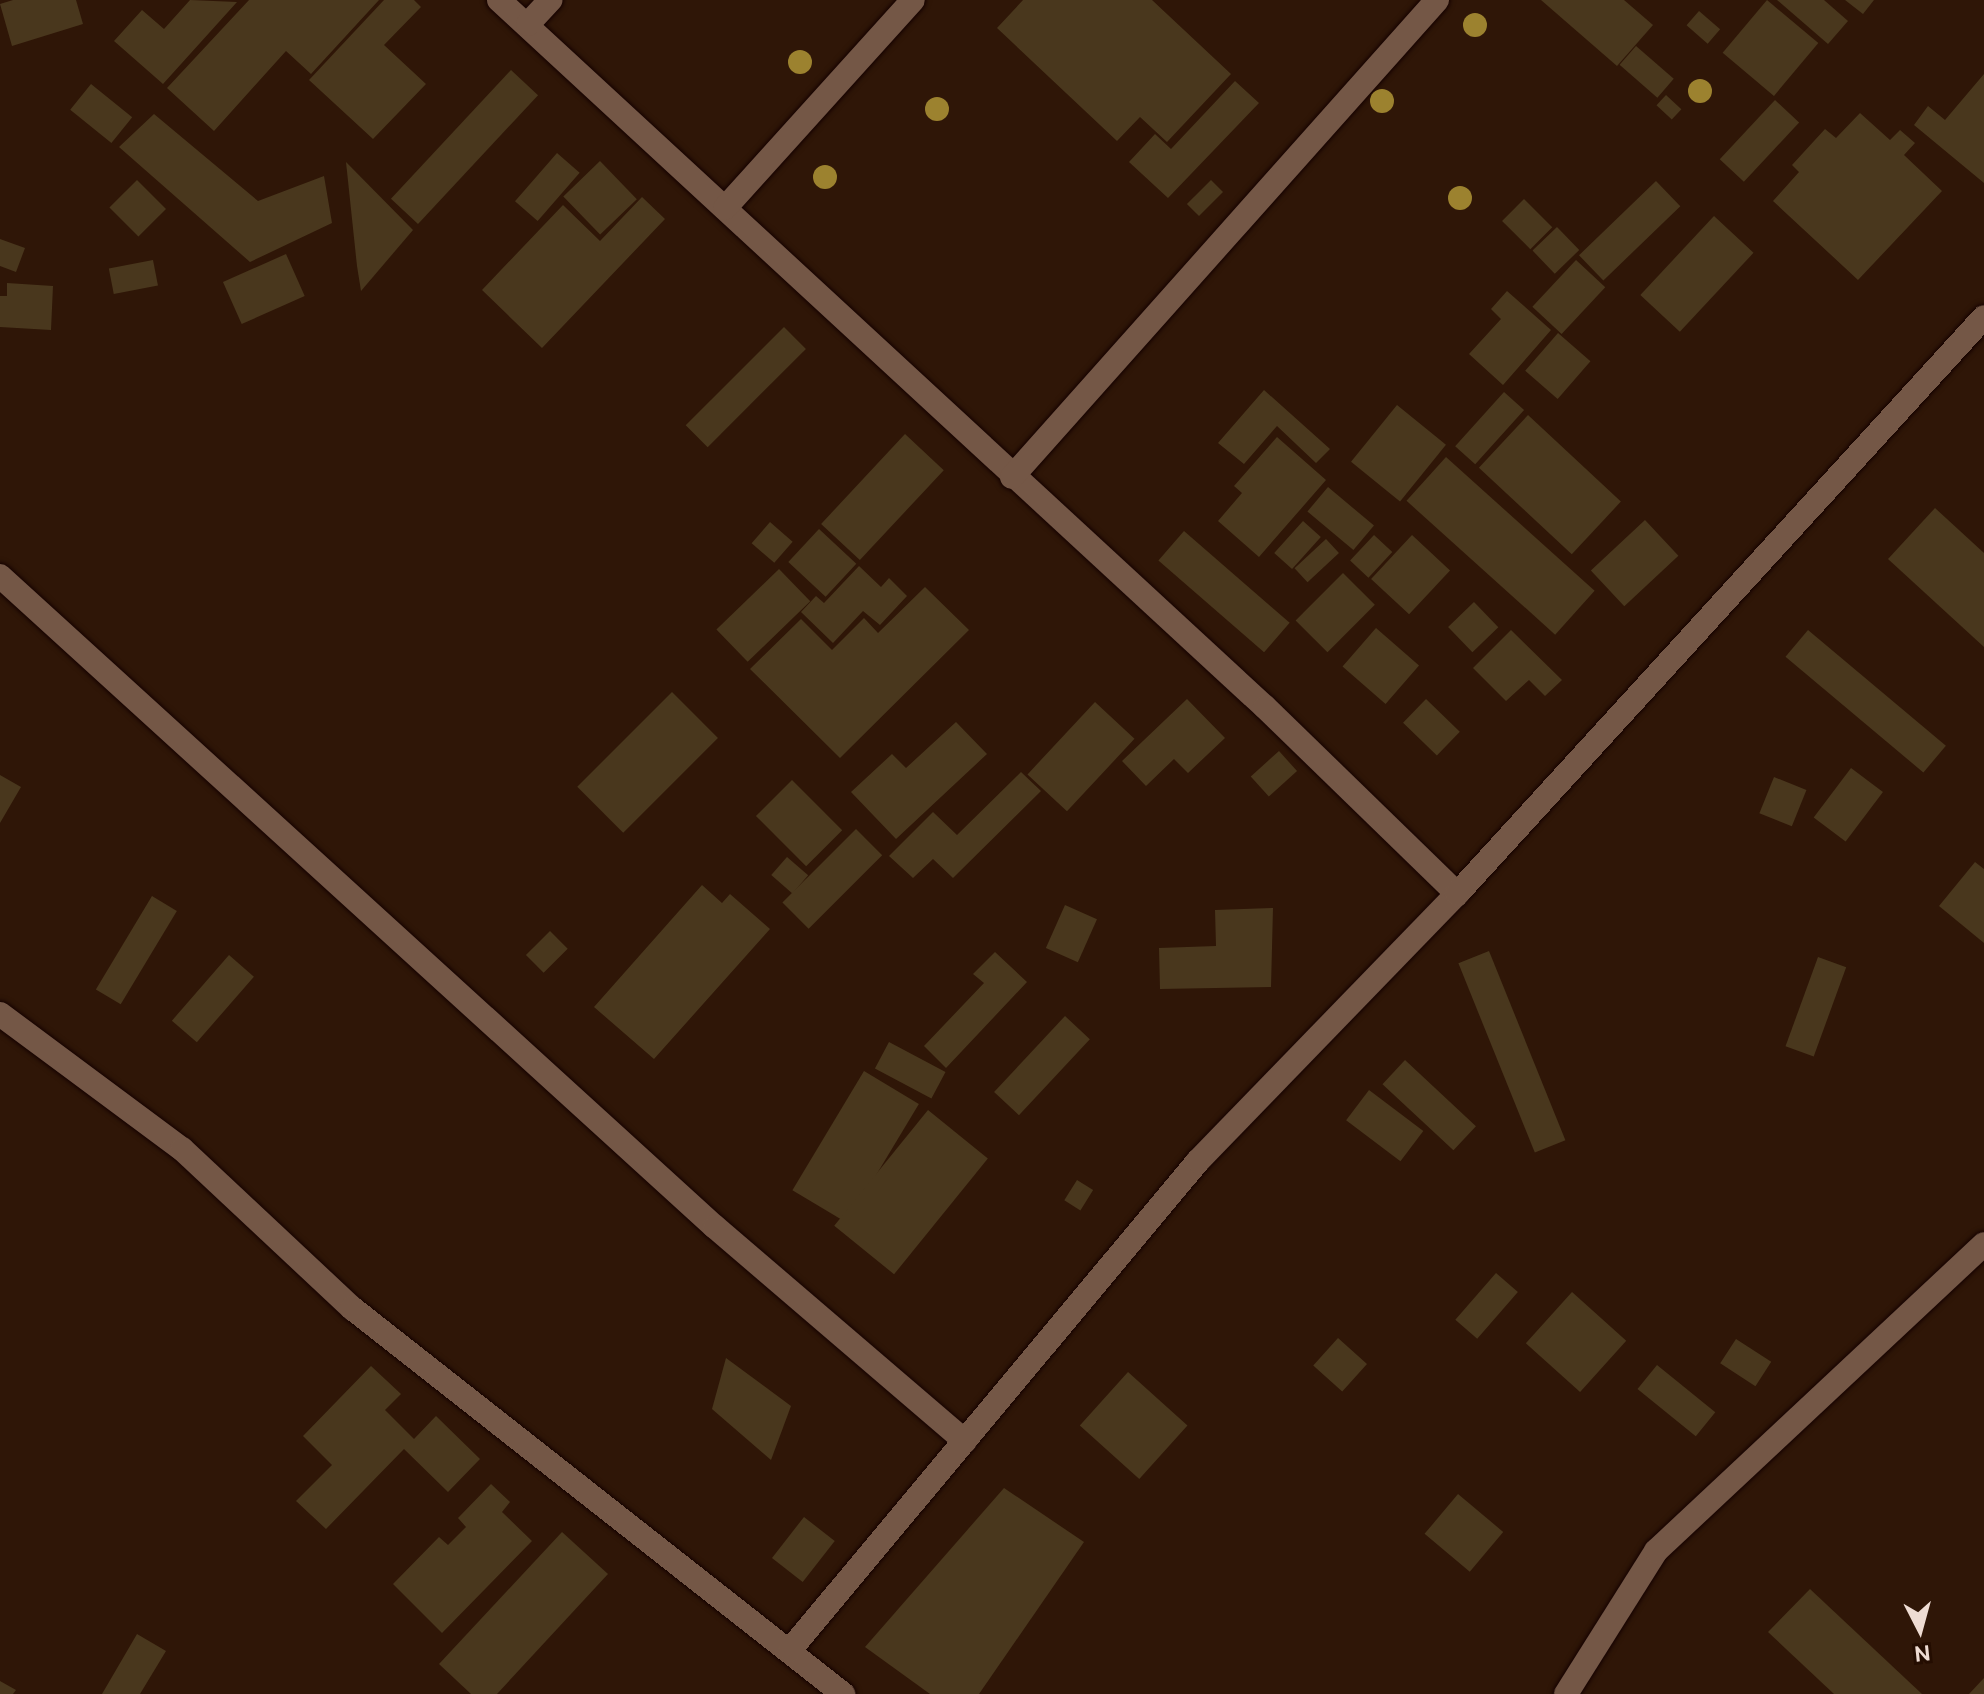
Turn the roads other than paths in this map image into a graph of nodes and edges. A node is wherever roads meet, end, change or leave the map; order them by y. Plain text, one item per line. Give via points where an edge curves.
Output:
1 (499, 0) edge
2 (550, 0) edge
3 (913, 0) edge
4 (1437, 0) edge
5 (528, 24) junction
6 (725, 208) junction
7 (1984, 317) edge
8 (1012, 477) junction
9 (0, 576) edge
10 (1457, 894) junction
11 (0, 1014) edge
12 (1984, 1244) edge
13 (965, 1441) junction
14 (790, 1650) junction
15 (843, 1694) edge
16 (1566, 1694) edge

1 - 5 street
2 - 5 street
3 - 6 street
4 - 8 street
5 - 6 street
6 - 8 street
7 - 10 street
8 - 10 street via 1265,707
9 - 13 street via 715,1227
10 - 13 street via 1198,1161
11 - 14 street via 182,1149 352,1308
12 - 16 street via 1656,1551
13 - 14 street
14 - 15 street

